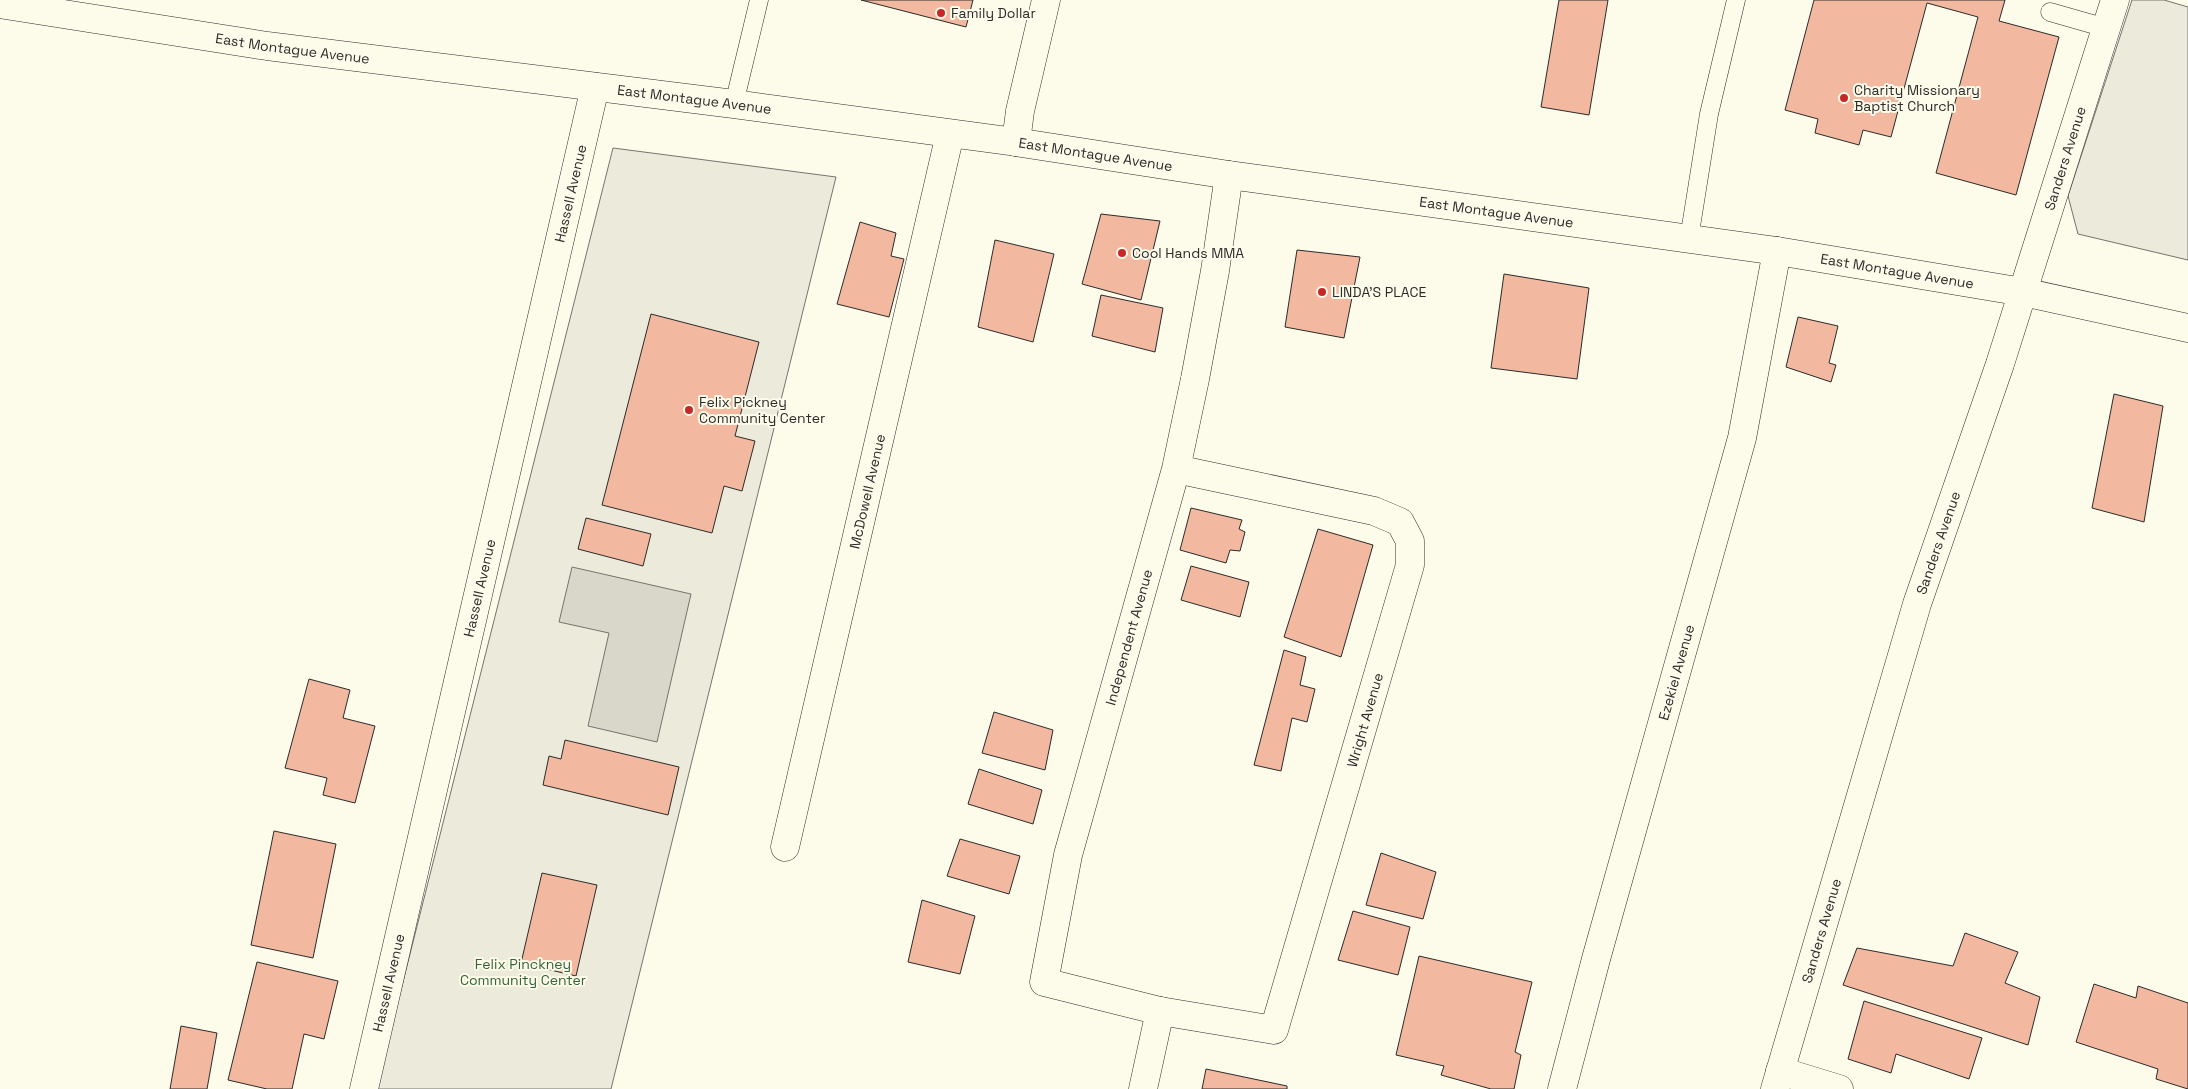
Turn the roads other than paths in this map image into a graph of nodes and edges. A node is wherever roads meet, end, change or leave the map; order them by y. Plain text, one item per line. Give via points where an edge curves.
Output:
1 (759, 0) edge
2 (1046, 0) edge
3 (1736, 0) edge
4 (2115, 0) edge
5 (0, 4) edge
6 (41, 6) edge
7 (2050, 12) dead end
8 (2106, 28) junction
9 (595, 87) junction
10 (734, 104) junction
11 (950, 134) junction
12 (1016, 142) junction
13 (1228, 175) junction
14 (1689, 239) junction
15 (1777, 251) junction
16 (2024, 292) junction
17 (2188, 328) edge
18 (1176, 469) junction
19 (785, 847) dead end
20 (1160, 1011) junction
21 (1778, 1080) edge
22 (364, 1089) edge
23 (1143, 1089) edge
24 (1562, 1089) edge
25 (1840, 1089) edge

1 - 10 lane
2 - 12 street
3 - 14 lane via 1709,114
4 - 8 street, Sanders Avenue
5 - 6 street, East Montague Avenue
6 - 9 street, East Montague Avenue via 267,46
7 - 8 lane
8 - 16 street, Sanders Avenue
9 - 10 street, East Montague Avenue
9 - 22 street, Hassell Avenue
10 - 11 street, East Montague Avenue
11 - 12 street, East Montague Avenue
11 - 19 street, McDowell Avenue
12 - 13 street, East Montague Avenue
13 - 14 street, East Montague Avenue
13 - 18 street, Independent Avenue via 1215,272
14 - 15 street, East Montague Avenue
15 - 16 street, East Montague Avenue
15 - 24 street, Ezekiel Avenue via 1742,438
16 - 17 street, East Montague Avenue
16 - 21 street, Sanders Avenue via 1917,604
18 - 20 street, Independent Avenue via 1068,855 1044,982
18 - 20 street, Wright Avenue via 1374,511 1400,522 1410,541 1410,565 1274,1030
20 - 23 street
21 - 25 street

